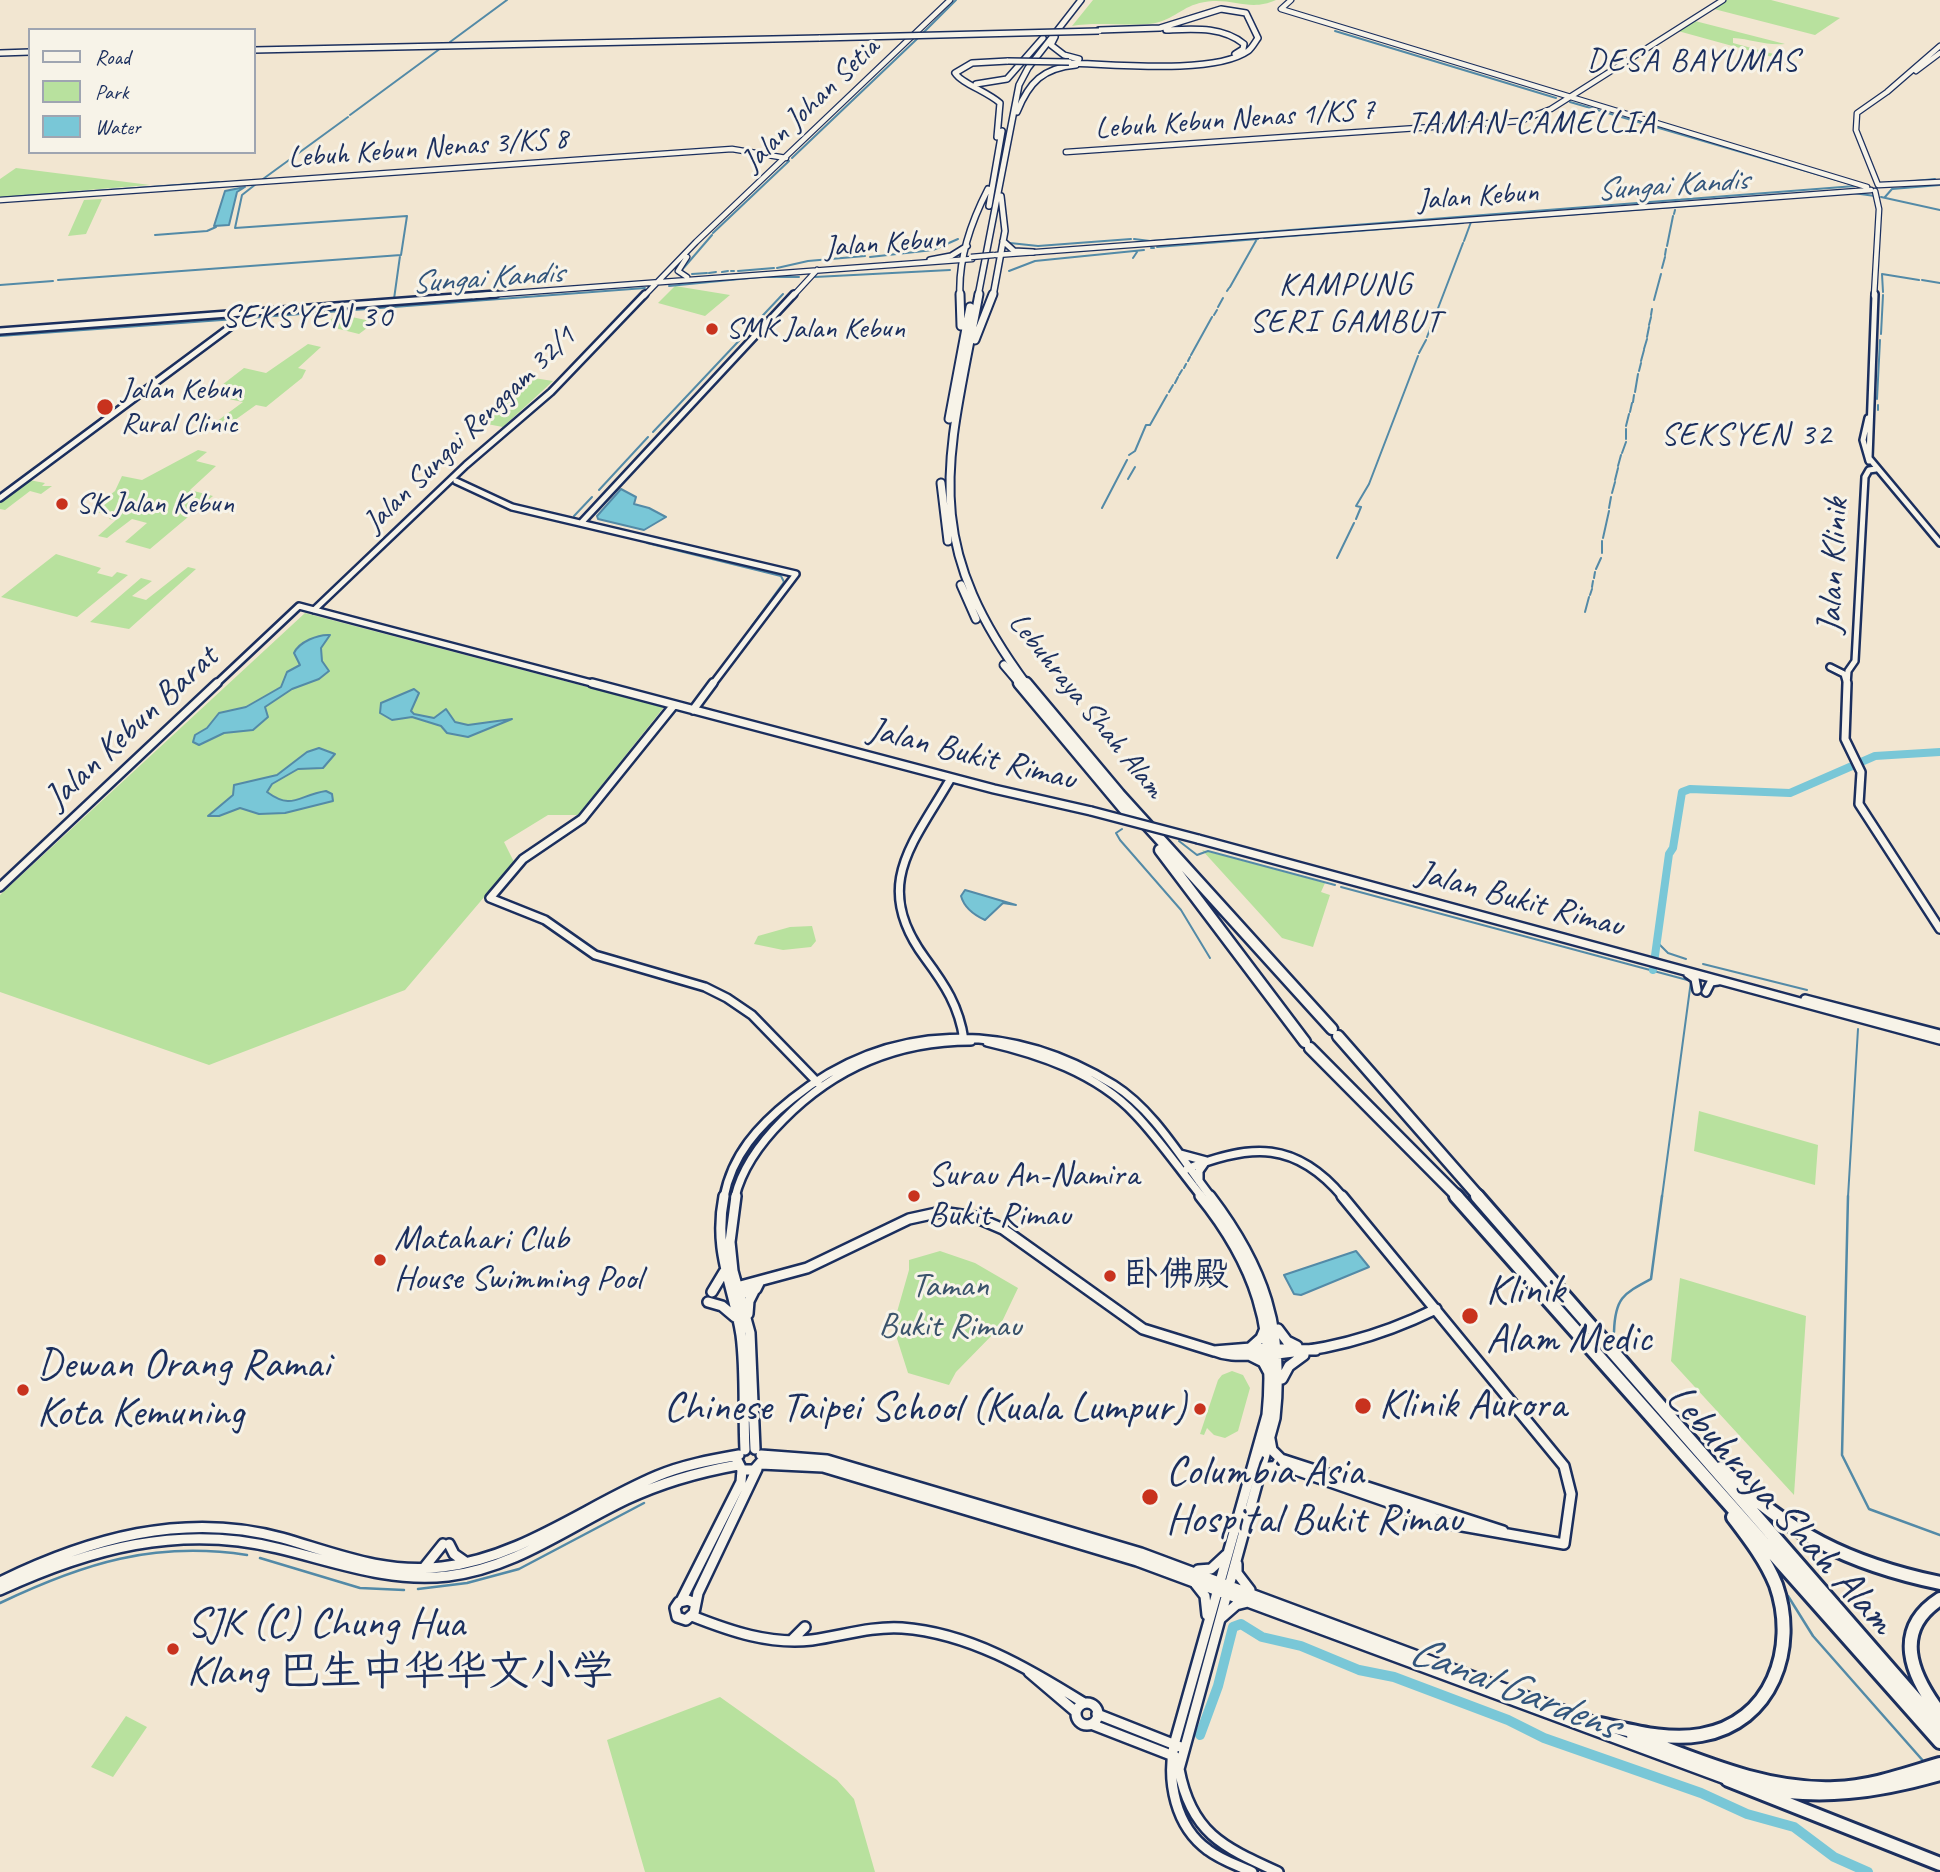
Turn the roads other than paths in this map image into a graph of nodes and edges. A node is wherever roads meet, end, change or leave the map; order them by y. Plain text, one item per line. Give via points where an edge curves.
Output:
1 (950, 0) edge
2 (1076, 0) edge
3 (1082, 0) edge
4 (1291, 0) edge
5 (1723, 0) edge
6 (1055, 25) junction
7 (1099, 31) junction
8 (1940, 46) edge
9 (256, 48) edge
10 (28, 53) edge
11 (1242, 53) dead end
12 (1940, 53) edge
13 (0, 54) edge
14 (1926, 57) junction
15 (1933, 59) junction
16 (1215, 61) junction
17 (1008, 62) junction
18 (1120, 62) junction
19 (1069, 63) junction
20 (1111, 64) junction
21 (1900, 81) junction
22 (1565, 99) junction
23 (1006, 147) junction
24 (1066, 152) dead end
25 (775, 156) junction
26 (786, 158) junction
27 (995, 167) junction
28 (1001, 178) junction
29 (1844, 179) junction
30 (1940, 182) edge
31 (1857, 186) junction
32 (1874, 188) junction
33 (1844, 190) junction
34 (0, 200) edge
35 (700, 240) junction
36 (1003, 241) junction
37 (967, 246) junction
38 (1031, 253) junction
39 (687, 256) junction
40 (997, 256) junction
41 (968, 258) junction
42 (929, 261) junction
43 (999, 267) junction
44 (826, 270) junction
45 (814, 271) junction
46 (789, 272) junction
47 (961, 274) junction
48 (687, 277) junction
49 (677, 281) junction
50 (802, 281) junction
51 (661, 282) junction
52 (636, 284) junction
53 (648, 292) junction
54 (501, 294) junction
55 (788, 300) junction
56 (249, 313) junction
57 (0, 331) edge
58 (589, 353) junction
59 (963, 357) junction
60 (1874, 466) junction
61 (459, 476) junction
62 (466, 485) junction
63 (446, 490) junction
64 (0, 498) edge
65 (581, 523) junction
66 (1940, 543) edge
67 (380, 551) junction
68 (348, 581) junction
69 (299, 606) joint
70 (324, 606) junction
71 (316, 611) junction
72 (329, 614) junction
73 (1830, 667) dead end
74 (1847, 688) junction
75 (674, 705) junction
76 (694, 710) junction
77 (951, 778) junction
78 (0, 887) edge
79 (1940, 929) edge
80 (1681, 970) junction
81 (1736, 984) junction
82 (1753, 988) junction
83 (961, 1025) junction
84 (1940, 1034) edge
85 (944, 1036) junction
86 (979, 1037) junction
87 (962, 1038) junction
88 (1940, 1040) edge
89 (884, 1050) junction
90 (802, 1070) junction
91 (826, 1073) junction
92 (814, 1082) junction
93 (825, 1083) junction
94 (799, 1093) junction
95 (1177, 1152) junction
96 (1206, 1161) junction
97 (1185, 1169) junction
98 (1199, 1181) junction
99 (729, 1270) junction
100 (756, 1285) junction
101 (734, 1293) junction
102 (1436, 1308) junction
103 (743, 1320) junction
104 (1271, 1325) junction
105 (1304, 1351) junction
106 (1249, 1352) junction
107 (1275, 1352) junction
108 (1276, 1379) junction
109 (1676, 1423) junction
110 (1269, 1438) junction
111 (758, 1459) junction
112 (741, 1460) junction
113 (1259, 1474) junction
114 (1702, 1474) junction
115 (1384, 1495) junction
116 (1396, 1506) junction
117 (1245, 1526) junction
118 (1506, 1532) junction
119 (1228, 1552) junction
120 (1141, 1553) junction
121 (464, 1561) junction
122 (423, 1570) junction
123 (1190, 1579) junction
124 (0, 1582) edge
125 (1939, 1582) edge
126 (1223, 1587) junction
127 (0, 1590) edge
128 (1252, 1597) junction
129 (1940, 1599) edge
130 (681, 1601) junction
131 (694, 1610) junction
132 (1212, 1624) junction
133 (805, 1627) dead end
134 (791, 1641) junction
135 (1080, 1707) junction
136 (1940, 1713) edge
137 (1097, 1714) junction
138 (1091, 1724) junction
139 (1600, 1724) junction
140 (1940, 1727) edge
141 (1940, 1742) edge
142 (1177, 1752) junction
143 (1940, 1763) edge
144 (1940, 1774) edge
145 (1912, 1777) junction
146 (1728, 1780) junction
147 (1940, 1864) edge
148 (1251, 1872) edge
149 (1278, 1872) edge

1 - 26 main road, Jalan Johan Setia
2 - 6 highway, Lebuhraya Shah Alam
3 - 18 highway via 1051,45 1073,58
3 - 23 highway, Lebuhraya Shah Alam via 1028,68
4 - 22 main road via 1280,9
5 - 22 main road
6 - 17 highway via 1004,81 978,84 960,76 961,70 970,66
6 - 27 highway, Lebuhraya Shah Alam via 1016,77
7 - 9 highway, bridge
7 - 16 highway via 1228,34 1244,44 1240,52
7 - 20 highway via 1154,29 1178,23 1198,8 1211,5 1239,9 1252,20 1258,41 1253,48 1225,60
8 - 14 main road
10 - 13 highway
11 - 16 highway
12 - 15 main road
14 - 15 main road via 1936,54
14 - 21 main road
15 - 21 main road
16 - 18 highway
17 - 19 highway, bridge
17 - 27 highway via 970,64 955,73 959,80 986,90 1000,103
18 - 19 highway
19 - 20 highway
20 - 23 highway via 1039,72 1020,106
21 - 32 main road via 1856,115 1856,130
22 - 24 main road, Lebuh Kebun Nenas 1/KS 7 via 1540,115 1453,130 1444,127
22 - 29 main road
23 - 28 highway, Lebuhraya Shah Alam
25 - 26 main road
25 - 26 main road, Lebuh Kebun Nenas 3/KS 8
25 - 34 main road, Lebuh Kebun Nenas 3/KS 8 via 714,150
26 - 35 main road, Jalan Johan Setia
27 - 37 highway via 972,221
27 - 59 highway, Lebuhraya Shah Alam
28 - 36 highway
28 - 59 highway, Lebuhraya Shah Alam
29 - 31 main road
29 - 32 main road
30 - 32 main road, Jalan Kebun
31 - 32 main road, Jalan Kebun
31 - 33 main road, Jalan Kebun
32 - 33 main road, Jalan Kebun
32 - 60 main road via 1879,201 1864,426 1864,453
33 - 38 main road, Jalan Kebun
35 - 39 main road, Jalan Johan Setia
35 - 51 main road, Jalan Johan Setia
36 - 38 highway via 1014,251
36 - 40 highway
37 - 41 highway
37 - 42 highway
38 - 40 main road, Jalan Kebun
38 - 43 highway
39 - 48 main road via 678,271
39 - 51 main road, Jalan Johan Setia
40 - 41 main road, Jalan Kebun, bridge
40 - 43 highway
41 - 42 main road, Jalan Kebun
41 - 47 highway
42 - 44 main road, Jalan Kebun
42 - 45 main road, Jalan Kebun
42 - 47 highway via 953,264
43 - 59 highway via 993,297
44 - 45 main road
44 - 45 main road, Jalan Kebun
45 - 46 main road, Jalan Kebun
45 - 48 main road, Jalan Kebun
45 - 50 main road
45 - 55 main road
46 - 49 main road, Jalan Kebun
46 - 50 main road via 802,275
47 - 59 highway
48 - 51 main road, Jalan Kebun
49 - 51 main road
49 - 51 main road, Jalan Kebun
50 - 55 main road
51 - 52 main road
51 - 53 main road, Jalan Sungai Renggam 32/1
51 - 54 main road
51 - 58 main road, Jalan Sungai Renggam 32/1
52 - 53 main road via 646,286
52 - 54 main road
53 - 58 main road, Jalan Sungai Renggam 32/1
54 - 56 main road
55 - 65 main road
56 - 57 main road
56 - 64 main road
58 - 61 main road, Jalan Sungai Renggam 32/1 via 541,406
59 - 109 highway, Lebuhraya Shah Alam via 948,504 960,565 986,624 1010,663 1083,752
59 - 114 highway, Lebuhraya Shah Alam via 943,459 942,503 953,565 979,625 1018,685 1187,882 1307,1045 1480,1220
60 - 66 main road
60 - 74 main road, Jalan Klinik via 1865,477 1855,661 1848,671
61 - 62 main road, Jalan Sungai Renggam 32/1
61 - 62 main road
61 - 63 main road, Jalan Sungai Renggam 32/1
61 - 67 main road, Jalan Sungai Renggam 32/1
62 - 63 main road
62 - 65 main road, Jalan Sungai Renggam 32/1 via 512,507
63 - 67 main road, Jalan Sungai Renggam 32/1
65 - 76 main road, Jalan Sungai Renggam 32/1 via 796,573
67 - 68 main road, Jalan Sungai Renggam 32/1
68 - 70 main road, Jalan Sungai Renggam 32/1
68 - 71 main road, Jalan Sungai Renggam 32/1
69 - 71 main road, Jalan Bukit Rimau
69 - 78 main road, Jalan Kebun Barat
70 - 71 main road, Jalan Sungai Renggam 32/1
70 - 72 main road
71 - 72 main road, Jalan Bukit Rimau
72 - 75 main road, Jalan Bukit Rimau
73 - 74 main road via 1844,674
74 - 79 main road via 1844,740 1857,764 1859,804
75 - 76 main road, Jalan Bukit Rimau
75 - 90 main road via 585,816 523,859 490,898 545,920 595,955 705,987 727,998 752,1014
76 - 77 main road, Jalan Bukit Rimau
77 - 80 main road, Jalan Bukit Rimau, bridge via 1198,839
77 - 83 main road via 899,870 898,910 902,926 946,985
80 - 81 main road, Jalan Bukit Rimau
80 - 81 main road via 1694,977 1701,991 1714,981
81 - 82 main road, Jalan Bukit Rimau
82 - 84 main road, Jalan Bukit Rimau
82 - 88 main road, Jalan Bukit Rimau
83 - 85 main road
83 - 86 main road
83 - 87 main road
85 - 87 main road
85 - 89 main road via 923,1037
86 - 87 main road
86 - 95 main road via 1035,1048 1115,1085 1145,1112
87 - 89 main road
87 - 97 main road via 1034,1053 1108,1091
89 - 91 main road
89 - 93 main road
90 - 91 main road
90 - 92 main road
90 - 94 main road via 805,1082
91 - 92 main road
92 - 93 main road
92 - 94 main road
93 - 99 main road via 768,1133 745,1167 734,1213
94 - 99 main road via 758,1129 730,1174 722,1209
95 - 96 main road
95 - 97 main road
96 - 97 main road
96 - 98 main road
96 - 102 main road via 1252,1148 1287,1156 1324,1174
97 - 98 main road
97 - 104 main road via 1242,1256
98 - 104 main road via 1251,1255 1264,1284
99 - 100 main road
99 - 101 main road
99 - 103 main road via 710,1297
100 - 101 main road
100 - 103 main road
100 - 106 main road via 807,1268 909,1219 941,1212 964,1214 1003,1229 1143,1329 1218,1353
101 - 103 main road
102 - 105 main road via 1363,1339
102 - 118 main road via 1564,1466 1571,1481 1564,1544
103 - 111 main road via 753,1363
103 - 112 main road
104 - 105 main road
104 - 106 main road
104 - 107 main road
105 - 107 main road
105 - 108 main road
106 - 107 main road
106 - 108 main road
107 - 108 main road
108 - 110 main road
108 - 119 main road
109 - 125 highway via 1747,1496 1803,1536 1890,1574
109 - 140 highway, Lebuhraya Shah Alam
110 - 113 main road
110 - 115 main road via 1280,1459
111 - 112 main road
111 - 112 main road
111 - 120 main road via 827,1460
111 - 123 main road via 823,1467 868,1479
111 - 131 main road
112 - 121 main road via 660,1474 526,1543
112 - 127 main road via 649,1489 521,1558 450,1576 373,1574 250,1542 184,1536 138,1541 82,1555
112 - 130 main road via 736,1493
113 - 116 main road via 1269,1467 1284,1466
113 - 117 main road
114 - 139 highway via 1753,1542 1779,1594 1786,1636 1777,1678 1768,1696 1751,1713 1713,1733 1674,1736
114 - 141 highway, Lebuhraya Shah Alam
115 - 116 main road
115 - 118 main road
116 - 118 main road via 1489,1533
117 - 126 main road
117 - 128 main road via 1237,1573
119 - 120 main road via 1205,1571
119 - 126 main road
120 - 126 main road
121 - 122 main road
121 - 122 main road via 446,1544
122 - 124 main road via 356,1564 256,1532 187,1527 79,1547
123 - 126 main road
123 - 132 main road via 1206,1600
126 - 128 main road
126 - 132 main road
128 - 132 main road
128 - 139 main road
128 - 146 main road
129 - 136 highway via 1916,1619 1910,1645 1915,1674
130 - 131 main road via 688,1600
130 - 131 main road via 675,1608 677,1617 686,1620
131 - 134 main road via 713,1623 752,1637
132 - 142 main road
133 - 134 main road
134 - 135 main road via 877,1627 929,1630 984,1646
135 - 137 main road via 1094,1706
135 - 138 main road via 1082,1724
137 - 138 main road
137 - 142 main road
138 - 142 main road
139 - 145 highway via 1792,1786 1857,1786
142 - 148 main road via 1172,1791 1188,1827 1203,1846
142 - 149 main road via 1187,1806 1207,1836
143 - 145 highway
144 - 145 highway
145 - 146 highway via 1859,1794 1825,1797 1781,1793
146 - 147 highway

